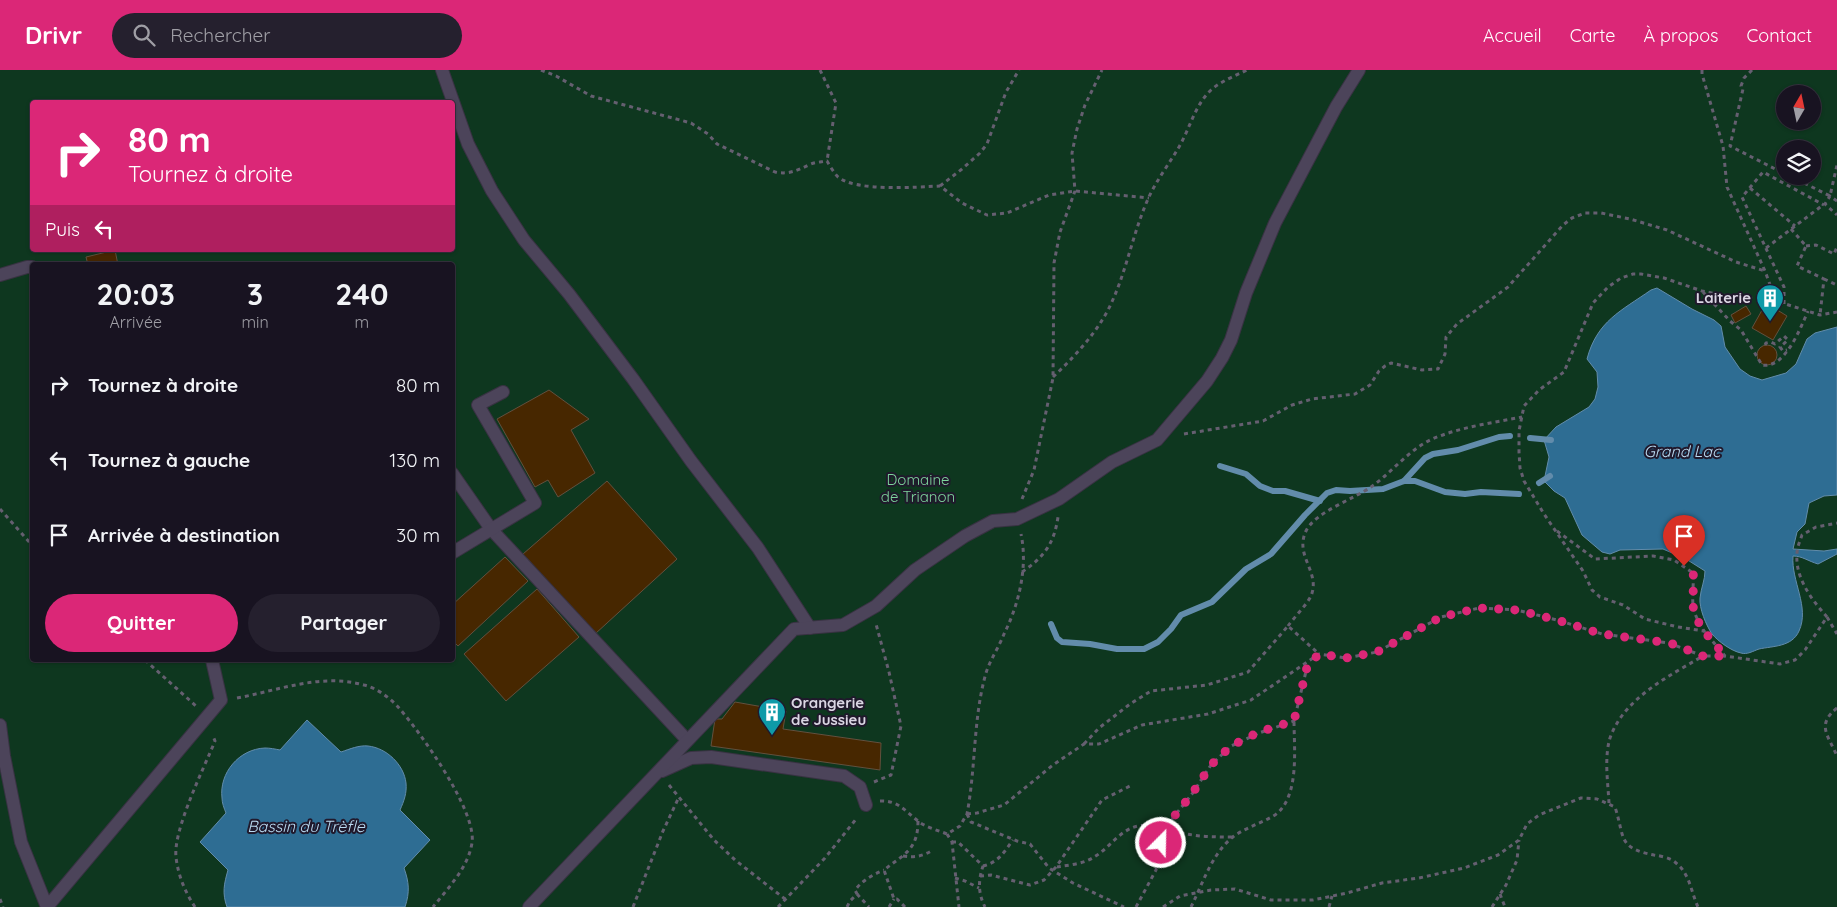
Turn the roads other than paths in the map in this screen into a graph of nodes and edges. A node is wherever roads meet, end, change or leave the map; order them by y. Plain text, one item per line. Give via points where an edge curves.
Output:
1 (442, 70) edge
2 (1359, 70) edge
3 (453, 100) edge
4 (455, 107) edge
5 (30, 267) edge
6 (0, 276) edge
7 (503, 392) dead end
8 (455, 477) edge
9 (491, 529) junction
10 (455, 551) edge
11 (810, 628) junction
12 (212, 662) edge
13 (0, 725) edge
14 (687, 740) junction
15 (654, 774) junction
16 (866, 805) road end
17 (47, 907) edge
18 (529, 907) edge

1 - 3 lane
2 - 11 lane via 1274,223 1222,358 1157,440 1112,462 1059,499 1017,519 993,521 965,536 915,570 876,606 843,625
4 - 11 lane via 468,144 492,191 524,240 570,294 758,548
5 - 6 lane
7 - 9 lane via 478,405 535,503
8 - 9 lane
9 - 10 lane
9 - 14 lane
11 - 14 lane via 794,630
12 - 17 lane via 221,700
13 - 17 lane via 20,842
14 - 15 lane
15 - 16 lane via 690,758 711,757 844,776 860,787
15 - 18 lane

